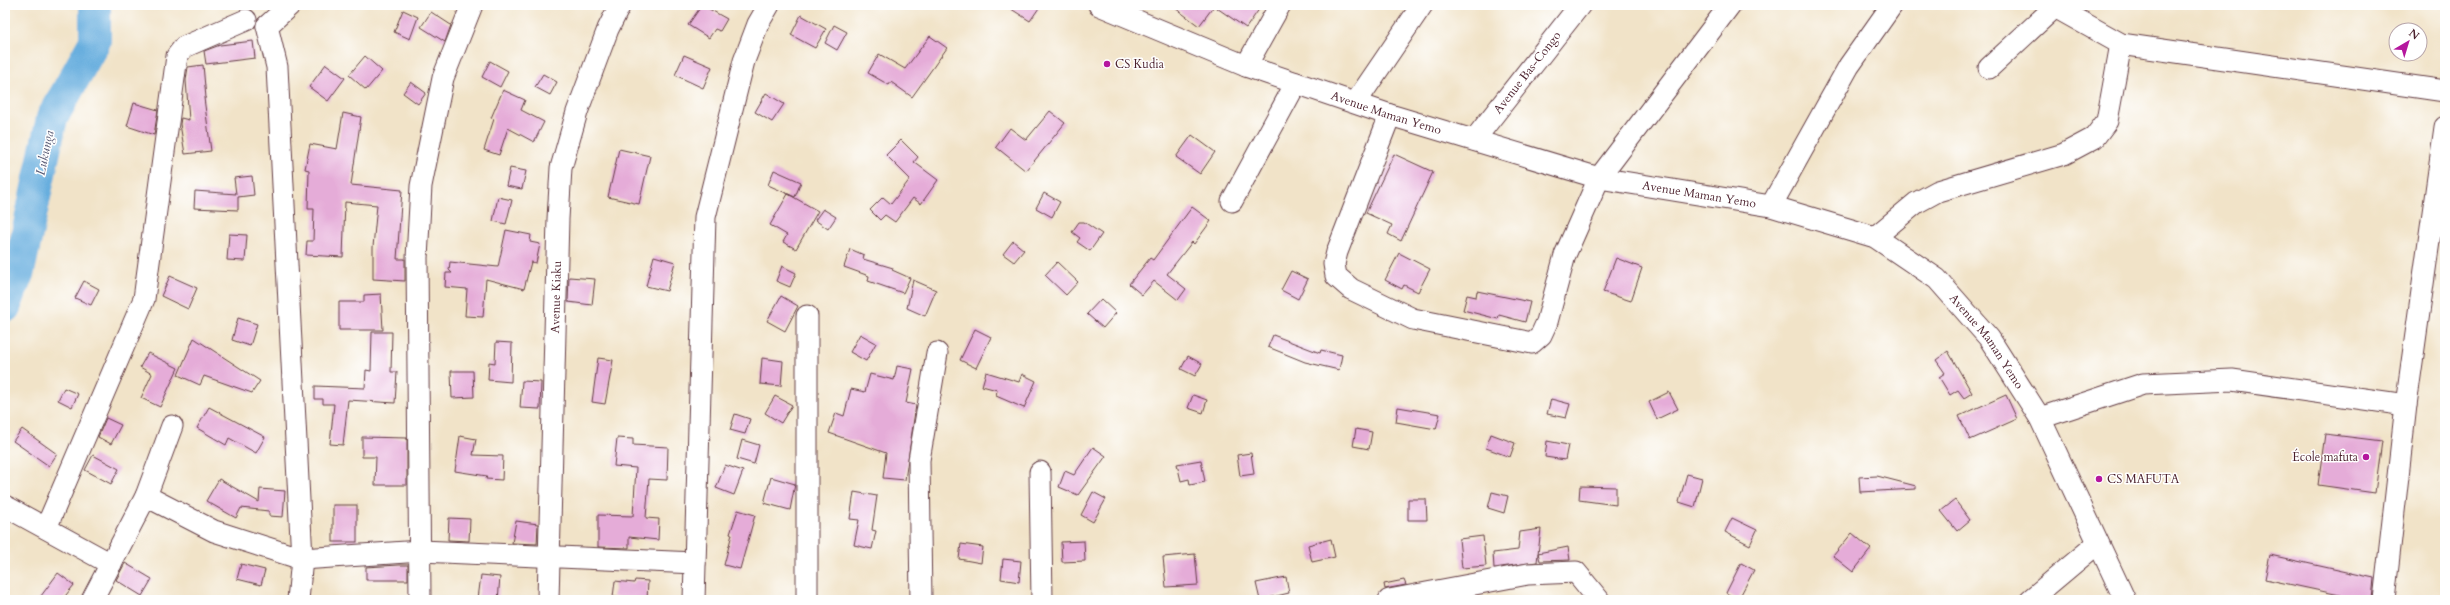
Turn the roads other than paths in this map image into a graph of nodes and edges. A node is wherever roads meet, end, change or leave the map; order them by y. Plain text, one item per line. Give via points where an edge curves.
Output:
1 (290, 5) edge
2 (472, 5) edge
3 (620, 5) edge
4 (769, 5) edge
5 (1100, 5) edge
6 (1280, 5) edge
7 (1422, 5) edge
8 (1580, 5) edge
9 (1730, 5) edge
10 (1892, 5) edge
11 (2056, 6) edge
12 (1131, 11) edge
13 (241, 12) edge
14 (267, 26) junction
15 (2122, 44) junction
16 (1246, 66) junction
17 (1989, 68) dead end
18 (1296, 83) junction
19 (2445, 91) edge
20 (1356, 102) junction
21 (1390, 115) junction
22 (2445, 127) edge
23 (1474, 140) junction
24 (1599, 178) junction
25 (1232, 201) dead end
26 (1771, 206) junction
27 (1875, 237) junction
28 (2438, 241) edge
29 (807, 316) dead end
30 (937, 353) dead end
31 (2406, 405) junction
32 (2040, 418) junction
33 (172, 426) dead end
34 (1040, 472) dead end
35 (146, 496) junction
36 (5, 506) edge
37 (46, 528) junction
38 (2098, 543) junction
39 (420, 551) junction
40 (548, 556) junction
41 (302, 559) junction
42 (111, 564) junction
43 (695, 564) junction
44 (92, 600) edge
45 (298, 600) edge
46 (420, 600) edge
47 (548, 600) edge
48 (694, 600) edge
49 (806, 600) edge
50 (921, 600) edge
51 (1042, 600) edge
52 (1389, 600) edge
53 (1599, 600) edge
54 (2030, 600) edge
55 (2125, 600) edge
56 (2384, 600) edge

1 - 14 street
2 - 39 street via 443,78 421,186 417,258
3 - 40 street, Avenue Kiaku via 608,29 577,112 562,168 558,219
4 - 43 street via 758,24 744,61 705,217
5 - 12 street, Avenue Maman Yemo
6 - 16 street
7 - 20 street
8 - 23 street, Avenue Bas-Congo
9 - 24 street
10 - 26 street via 1849,66
11 - 15 street
11 - 17 street
12 - 16 street, Avenue Maman Yemo
13 - 14 street
13 - 37 street via 184,47 177,56 144,299
14 - 41 street via 277,68
15 - 19 street
15 - 27 street via 2106,121 2094,138 2064,154 1938,191 1916,204
16 - 18 street, Avenue Maman Yemo
18 - 20 street, Avenue Maman Yemo
18 - 25 street
20 - 21 street, Avenue Maman Yemo
21 - 23 street, Avenue Maman Yemo
21 - 24 street via 1334,264 1336,276 1351,289 1413,319 1532,343 1541,335 1547,322 1566,255
22 - 28 street
23 - 24 street, Avenue Maman Yemo
24 - 26 street, Avenue Maman Yemo
26 - 27 street, Avenue Maman Yemo
27 - 32 street, Avenue Maman Yemo via 1937,279 1990,338
28 - 31 street
29 - 49 street
30 - 50 street via 919,460
31 - 32 street via 2232,380 2143,384
31 - 56 street
32 - 38 street, Avenue Maman Yemo
33 - 35 street
34 - 51 street
35 - 41 street via 214,531
35 - 42 street
36 - 37 street
37 - 42 street
38 - 54 street
38 - 55 street, Avenue Maman Yemo
39 - 40 street
39 - 41 street
39 - 46 street
40 - 43 street
40 - 47 street, Avenue Kiaku
41 - 45 street
42 - 44 street
43 - 48 street
52 - 53 street via 1528,574 1576,572

